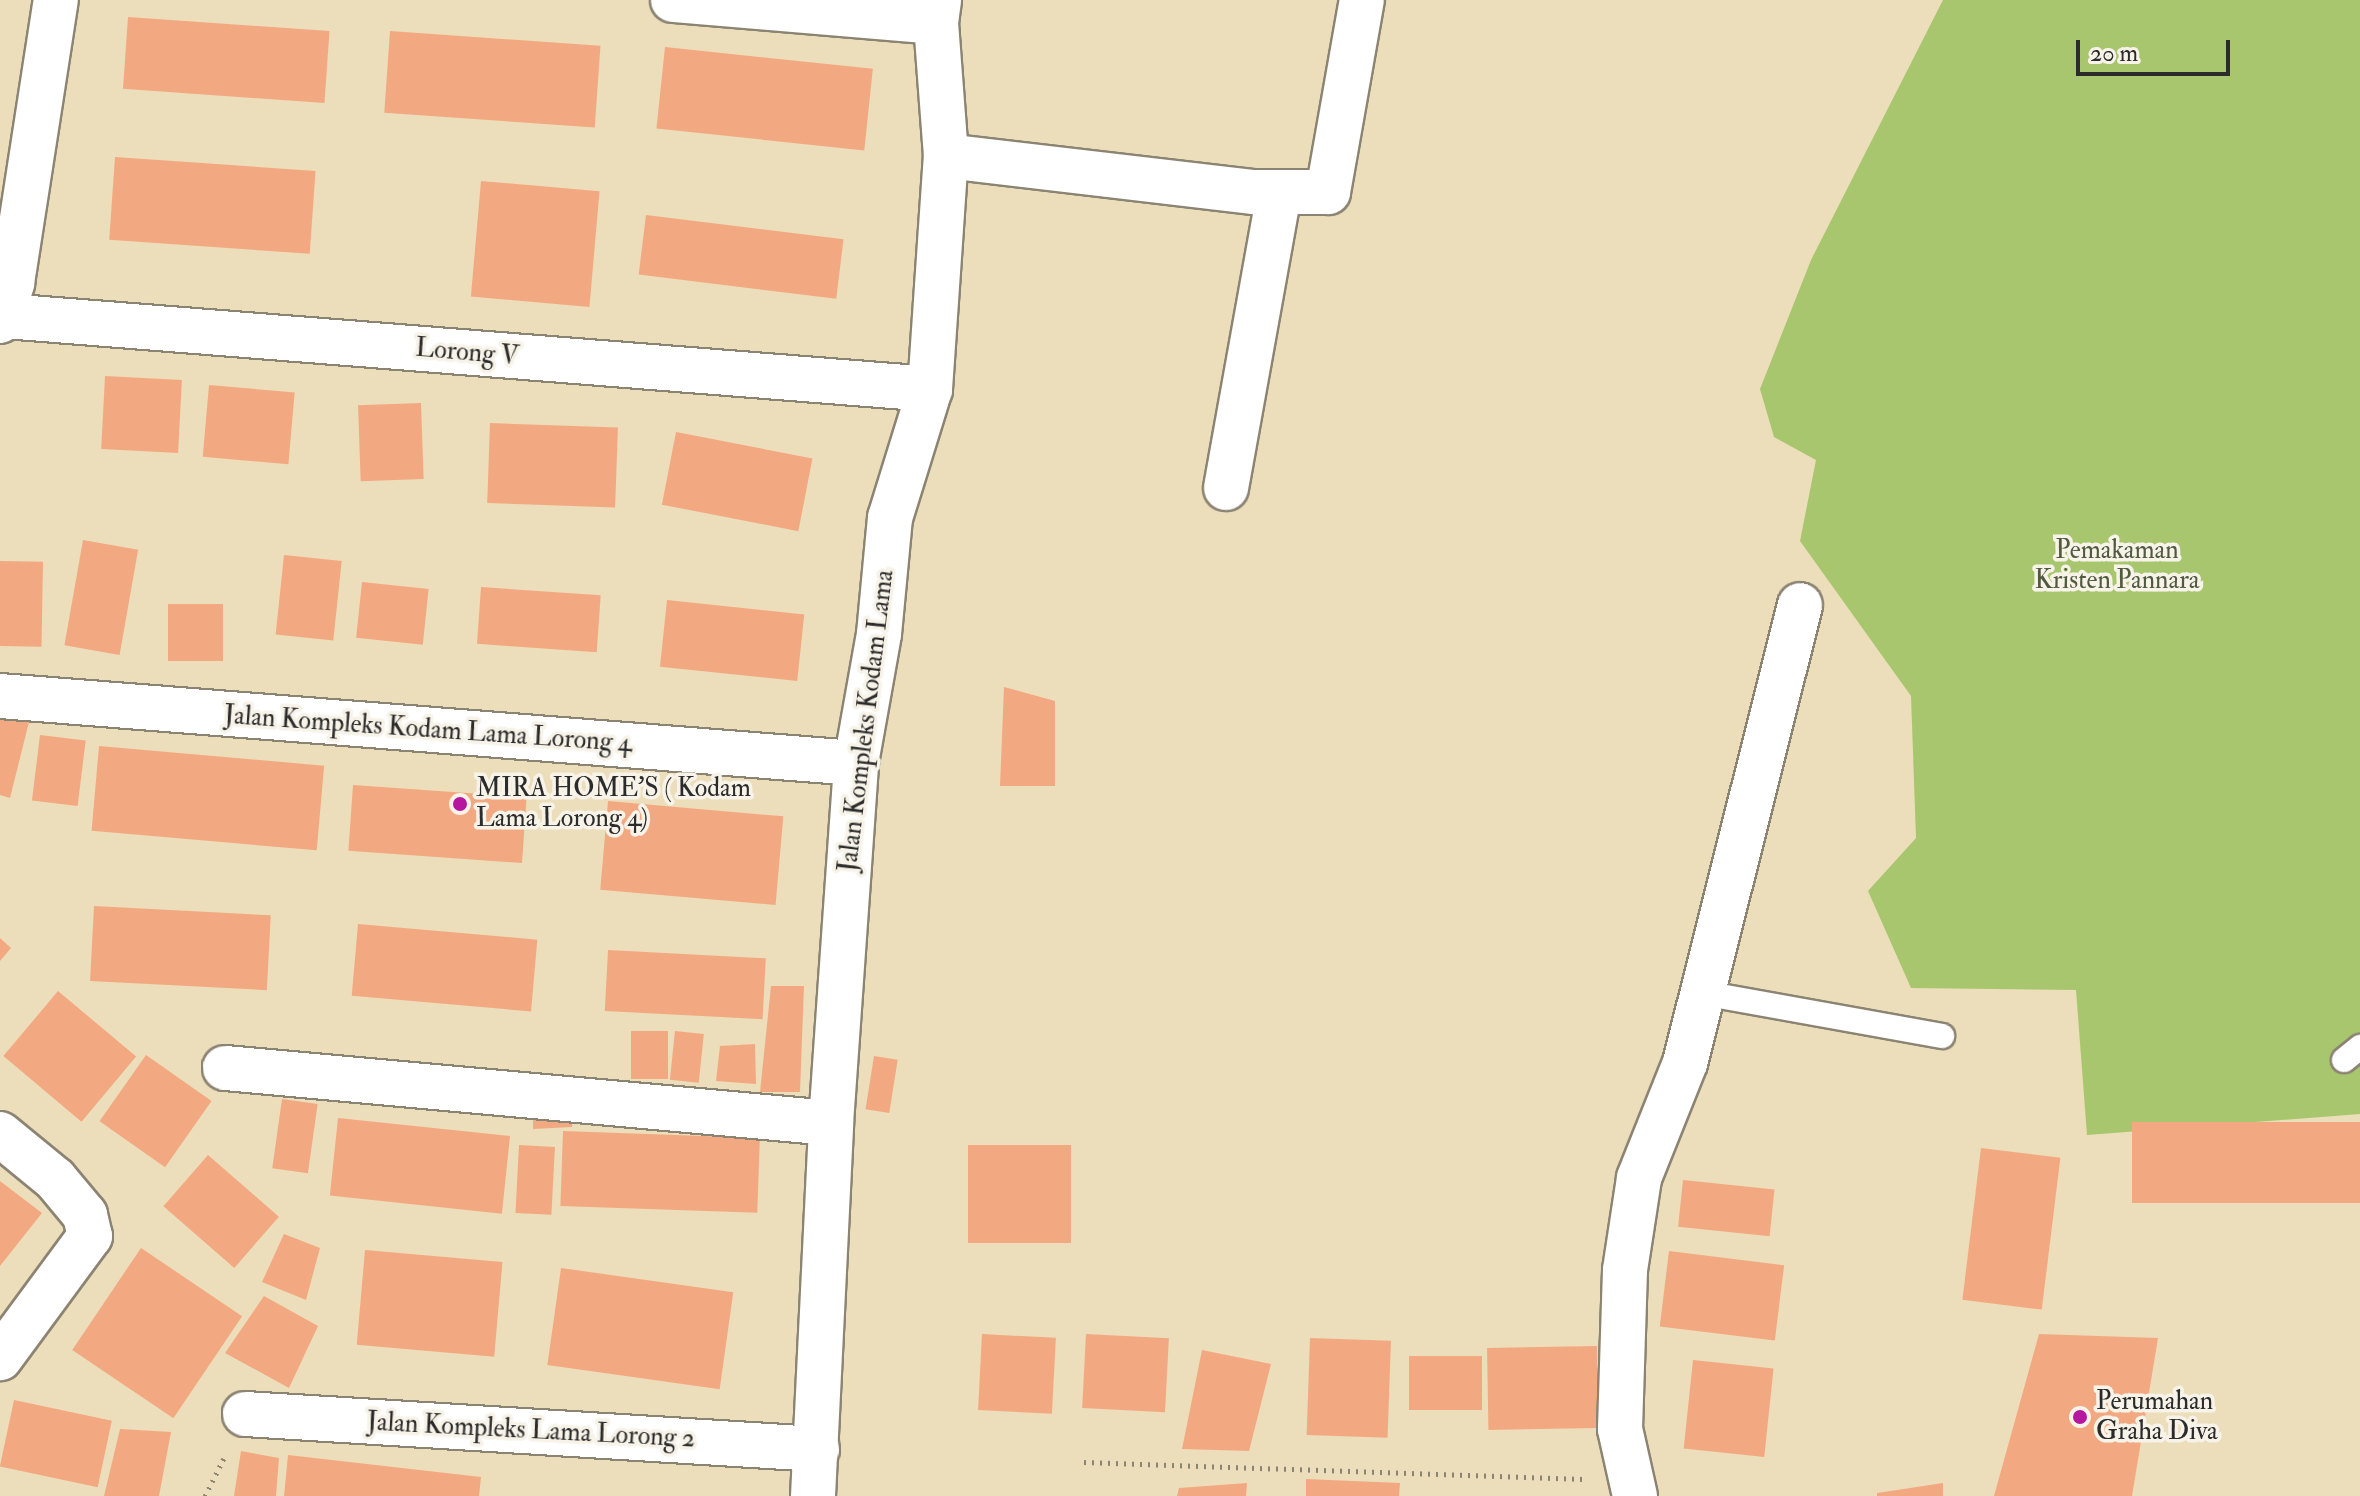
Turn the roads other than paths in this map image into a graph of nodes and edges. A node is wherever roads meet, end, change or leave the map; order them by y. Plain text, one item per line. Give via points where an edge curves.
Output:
1 (56, 0) edge
2 (673, 0) edge
3 (1362, 0) edge
4 (937, 11) edge
5 (946, 156) junction
6 (1279, 193) junction
7 (3, 319) edge
8 (930, 389) junction
9 (1226, 488) dead end
10 (1800, 605) dead end
11 (0, 696) edge
12 (856, 763) junction
13 (1703, 993) junction
14 (1942, 1036) dead end
15 (225, 1068) dead end
16 (831, 1123) junction
17 (0, 1134) edge
18 (0, 1358) edge
19 (245, 1414) dead end
20 (817, 1449) junction
21 (1632, 1488) edge
22 (813, 1496) edge

1 - 7 street
2 - 4 street
3 - 6 street via 1328,192
4 - 5 street, Jalan Kompleks Kodam Lama
5 - 6 street
5 - 8 street, Jalan Kompleks Kodam Lama
6 - 9 street
7 - 8 street, Lorong V
8 - 12 street, Jalan Kompleks Kodam Lama via 890,518 879,634
10 - 13 street
11 - 12 street, Jalan Kompleks Kodam Lama Lorong 4
12 - 16 street, Jalan Kompleks Kodam Lama
13 - 14 lane
13 - 21 street via 1685,1063 1639,1178 1625,1270 1620,1429
15 - 16 street
16 - 20 street, Jalan Kompleks Kodam Lama
17 - 18 street via 55,1179 85,1215 90,1236
19 - 20 street, Jalan Kompleks Lama Lorong 2
20 - 22 street, Jalan Kompleks Kodam Lama

